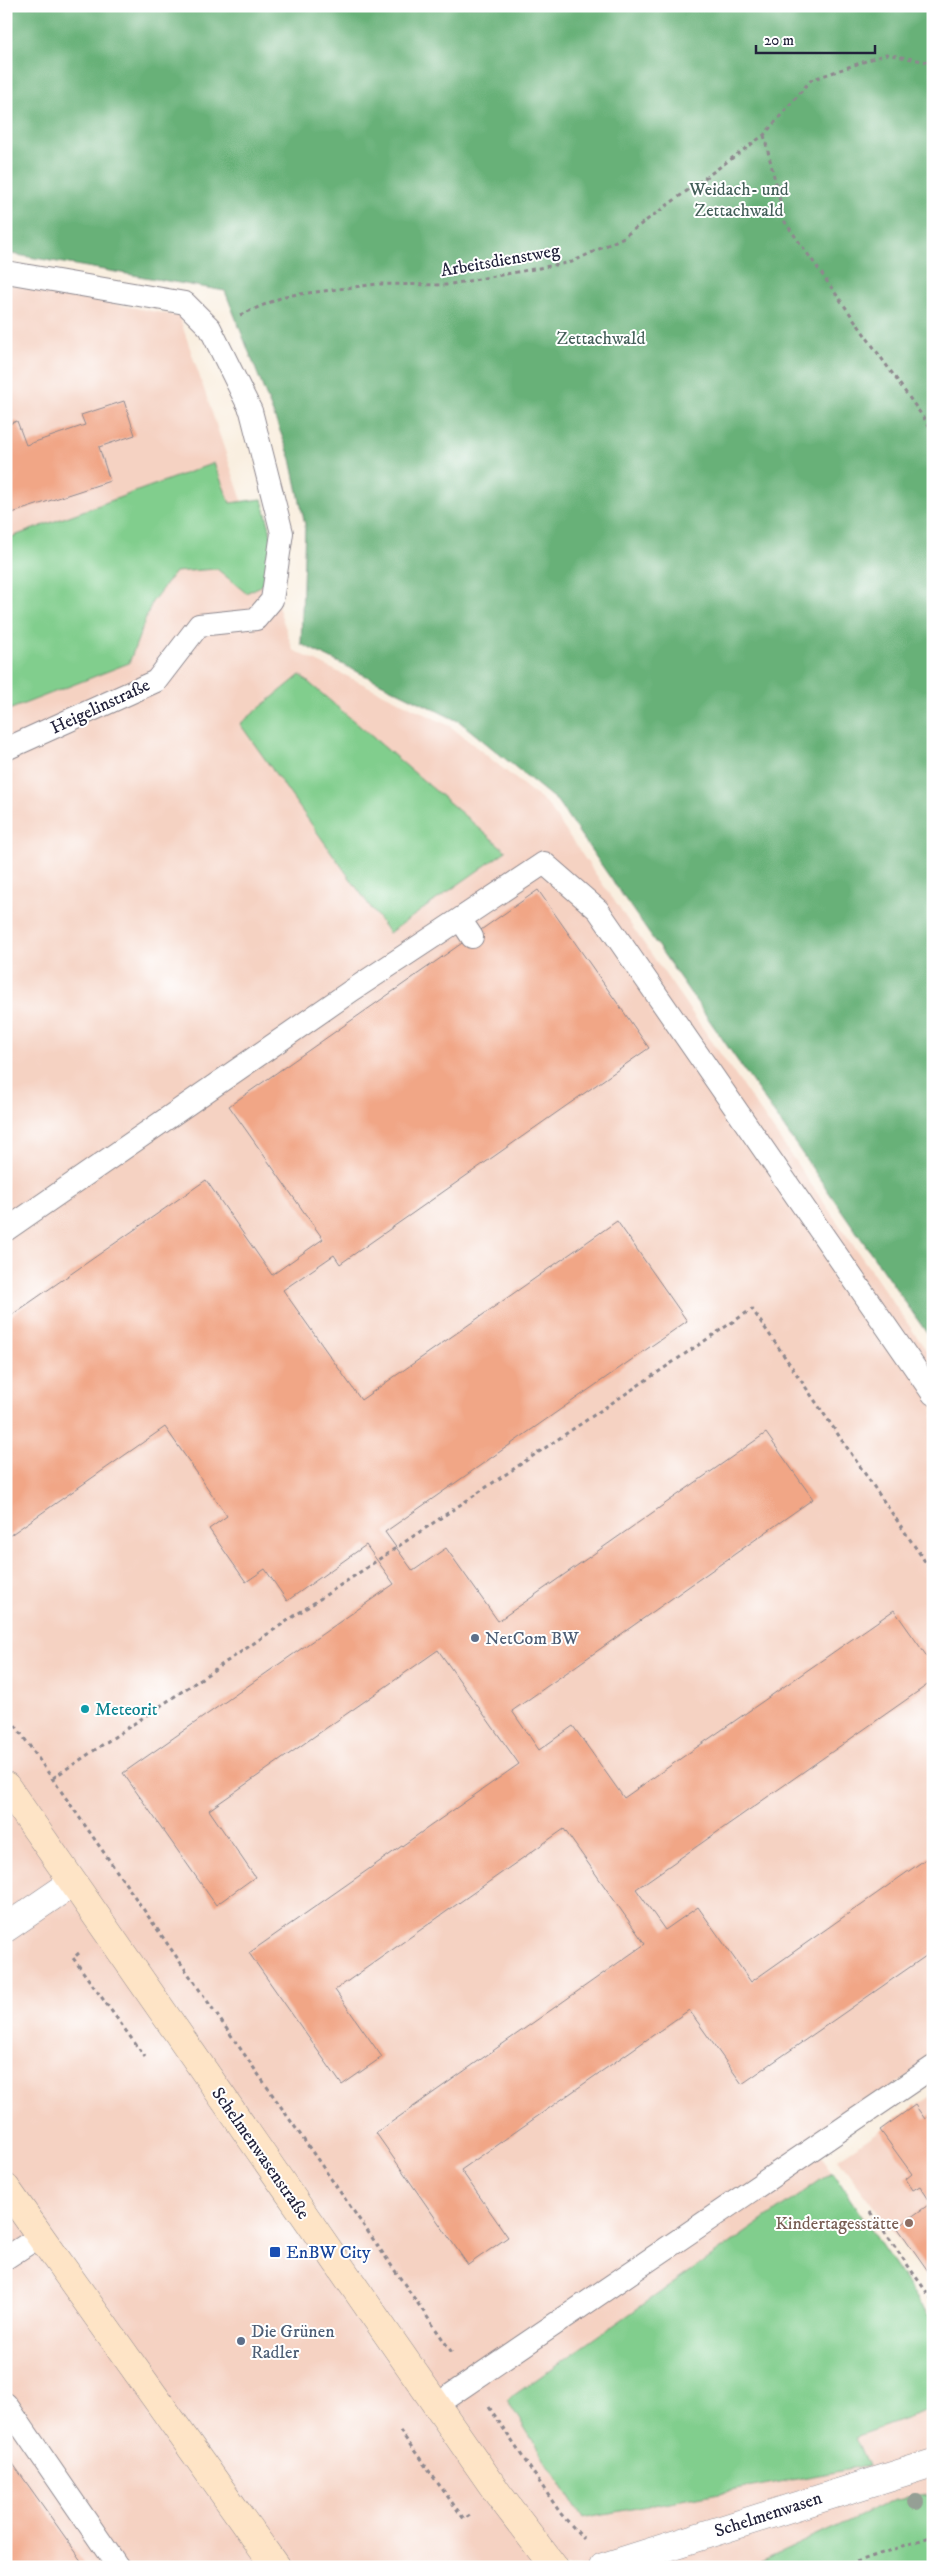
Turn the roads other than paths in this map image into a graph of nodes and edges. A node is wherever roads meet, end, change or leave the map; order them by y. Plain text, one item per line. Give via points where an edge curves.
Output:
1 (6, 272) edge
2 (6, 748) edge
3 (6, 1230) edge
4 (933, 1394) edge
5 (6, 1786) edge
6 (72, 1883) junction
7 (6, 1928) edge
8 (933, 2068) edge
9 (6, 2188) edge
10 (40, 2236) junction
11 (6, 2258) edge
12 (6, 2404) edge
13 (436, 2405) junction
14 (933, 2463) edge
15 (606, 2566) edge
16 (118, 2567) edge
17 (276, 2567) edge
18 (554, 2567) edge

1 - 2 lane, Heigelinstraße via 185,303 210,328 251,411 282,533 272,600 256,619 199,625 156,681
3 - 4 lane via 351,991 466,928 544,863 598,910
5 - 6 street, Schelmenwasenstraße
6 - 7 street
6 - 13 street, Schelmenwasenstraße
8 - 13 lane
9 - 10 street
10 - 11 lane
10 - 17 street
12 - 16 lane
13 - 18 street, Schelmenwasenstraße
14 - 15 street, Schelmenwasen

